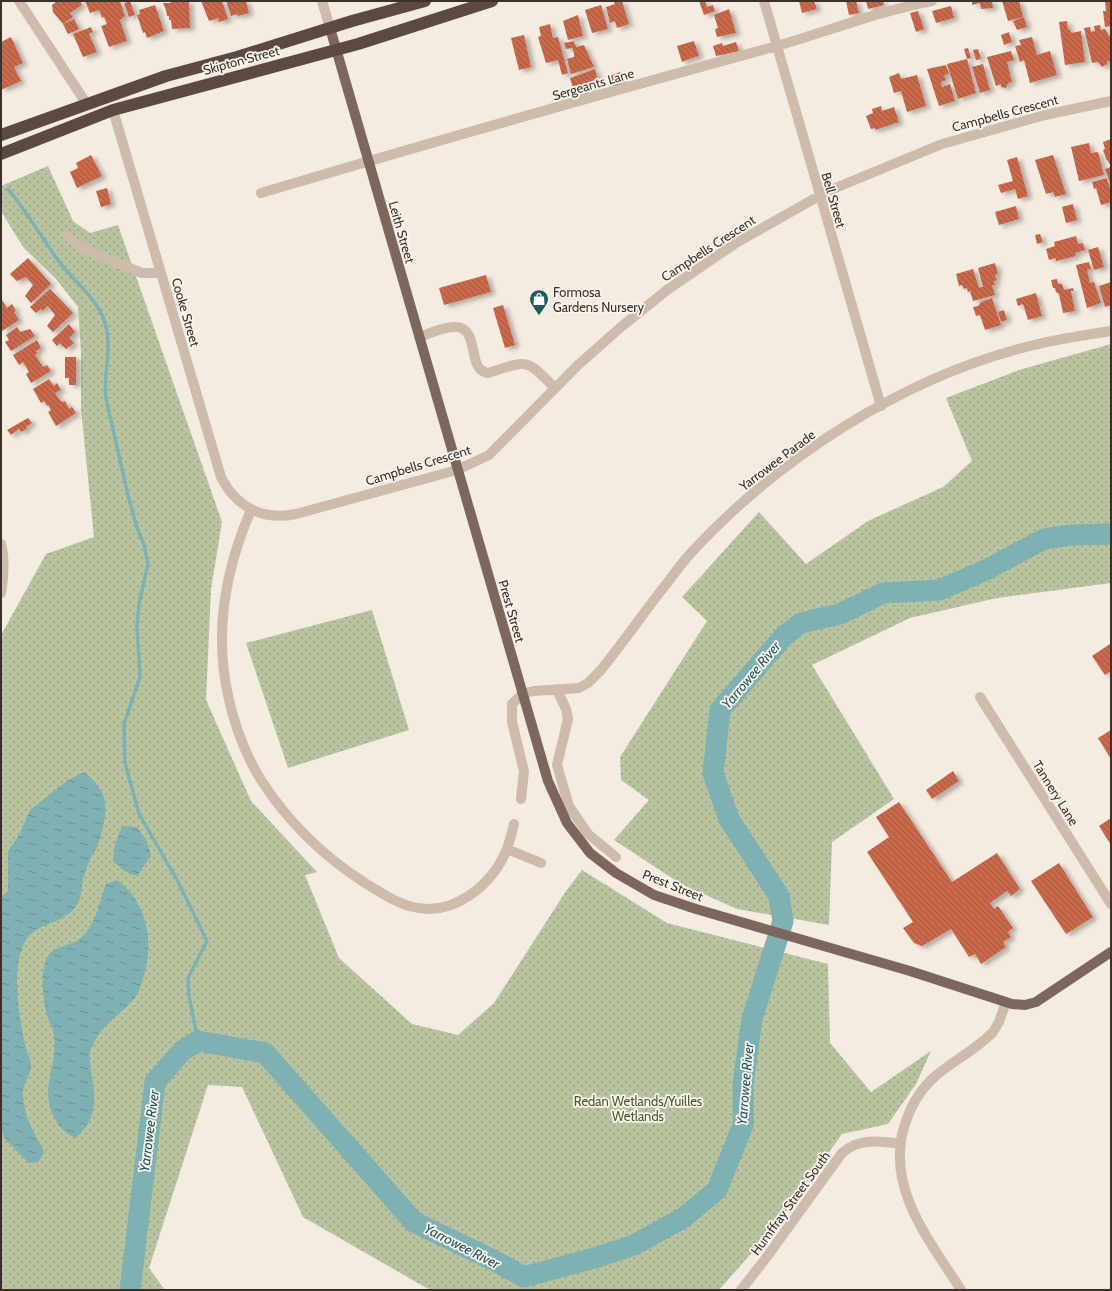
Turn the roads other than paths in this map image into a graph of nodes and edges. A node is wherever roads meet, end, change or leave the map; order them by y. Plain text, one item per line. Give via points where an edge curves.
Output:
1 (322, 1) edge
2 (425, 1) edge
3 (492, 1) edge
4 (764, 1) edge
5 (932, 1) edge
6 (24, 2) edge
7 (330, 28) junction
8 (776, 46) junction
9 (336, 50) junction
10 (1111, 101) edge
11 (86, 103) junction
12 (113, 110) junction
13 (1, 135) edge
14 (1, 154) edge
15 (368, 161) junction
16 (261, 193) dead end
17 (820, 196) junction
18 (67, 236) dead end
19 (161, 273) junction
20 (1111, 330) edge
21 (419, 337) junction
22 (555, 388) junction
23 (882, 406) junction
24 (457, 470) junction
25 (251, 510) junction
26 (1, 544) edge
27 (1, 593) edge
28 (557, 690) junction
29 (522, 694) junction
30 (980, 697) dead end
31 (521, 799) dead end
32 (514, 824) dead end
33 (507, 849) junction
34 (616, 857) dead end
35 (541, 863) dead end
36 (1111, 904) edge
37 (1111, 952) edge
38 (1006, 1002) junction
39 (900, 1144) junction
40 (741, 1290) edge
41 (961, 1290) edge

1 - 7 street, Leith Street
2 - 7 highway, Skipton Street
3 - 9 highway, Skipton Street
4 - 8 street, Bell Street
5 - 8 street, Sergeants Lane
6 - 11 street
7 - 9 main road, Leith Street
7 - 11 highway, Skipton Street via 166,76
8 - 15 street, Sergeants Lane
8 - 17 street, Bell Street
9 - 12 highway, Skipton Street
9 - 15 main road, Leith Street
10 - 17 street, Campbells Crescent via 1045,115 942,144
11 - 13 highway, Skipton Street
12 - 14 highway, Skipton Street
12 - 19 street, Cooke Street
15 - 16 street, Sergeants Lane
15 - 21 main road, Leith Street
17 - 22 street, Campbells Crescent via 736,243 667,290 621,327
17 - 23 street, Bell Street
18 - 19 street via 97,255 142,273
19 - 25 street, Cooke Street via 221,477 231,495
20 - 23 street, Yarrowee Parade via 997,355 932,381
21 - 22 street via 454,327 464,329 470,336 478,369 484,373 524,363 533,366
21 - 24 main road, Leith Street
22 - 24 street, Campbells Crescent via 489,455
23 - 28 street, Yarrowee Parade via 825,439 769,479 737,506 688,556 596,676 578,689
24 - 25 street, Campbells Crescent via 288,516
24 - 29 main road, Prest Street
25 - 33 street via 240,536 226,591 222,623 223,661 227,693 241,740 260,779 279,806 309,840 349,873 390,898 413,907 444,907 470,896 490,875
26 - 27 street via 4,553
28 - 29 street, Yarrowee Parade via 538,690
28 - 34 street via 568,719 557,765 569,806 588,834
29 - 31 street via 512,704 510,714 524,771
29 - 38 main road, Prest Street via 548,781 559,808 571,829 590,852 616,874 654,895
30 - 36 street, Tannery Lane
32 - 33 street
33 - 35 street
37 - 38 main road via 1036,1002 1020,1006
38 - 39 street via 1000,1022 993,1032 938,1074 924,1089 906,1120
39 - 40 street, Humffray Street South via 868,1141 855,1144 842,1154
39 - 41 street via 900,1167 906,1198 924,1233

